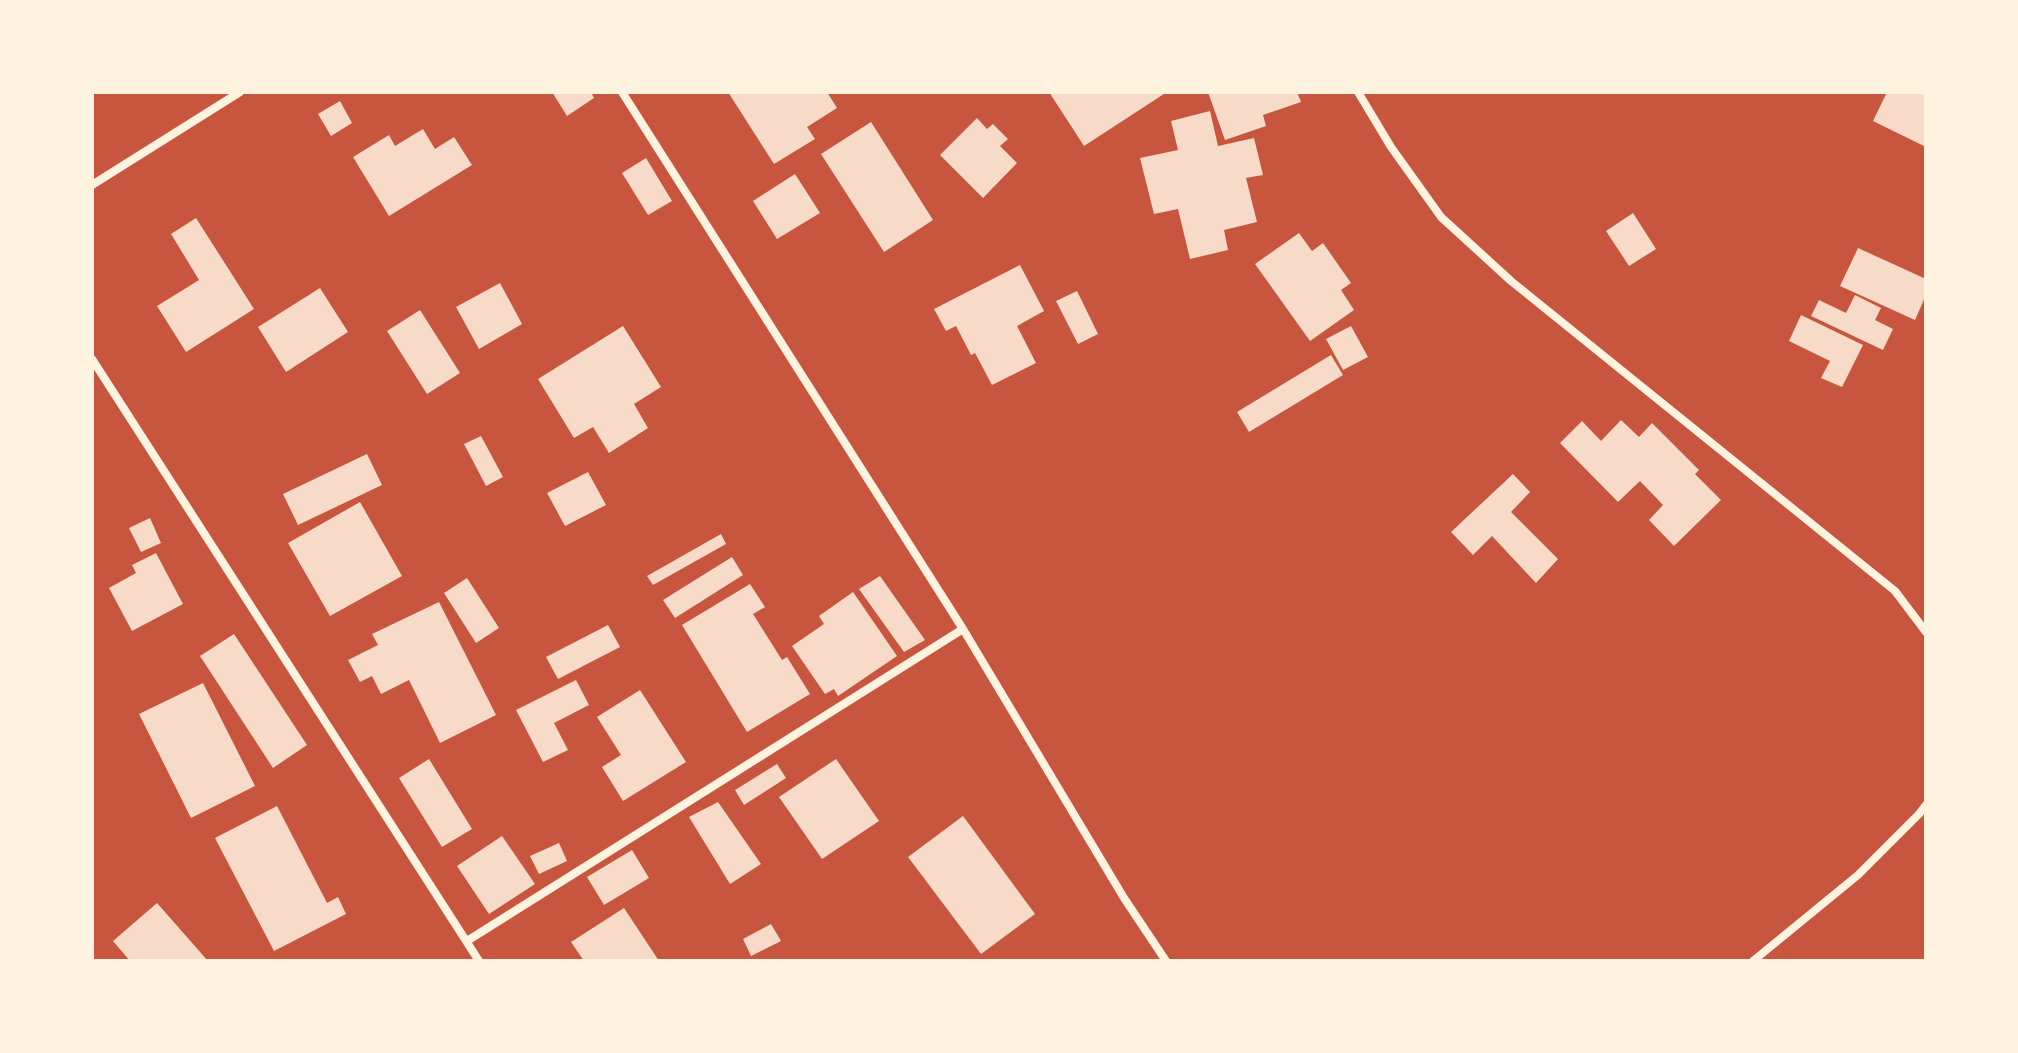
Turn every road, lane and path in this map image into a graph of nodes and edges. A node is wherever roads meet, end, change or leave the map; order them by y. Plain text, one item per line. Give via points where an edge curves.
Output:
1 (240, 92) edge
2 (622, 92) edge
3 (1358, 92) edge
4 (92, 185) edge
5 (92, 359) edge
6 (963, 629) junction
7 (1926, 632) edge
8 (1926, 805) edge
9 (467, 941) junction
10 (479, 961) edge
11 (1166, 961) edge
12 (1753, 961) edge

1 - 4 street
2 - 6 street
3 - 7 street via 1441,217 1511,281 1895,591
5 - 9 street
6 - 9 street
6 - 11 street
8 - 12 street via 1858,875
9 - 10 street

